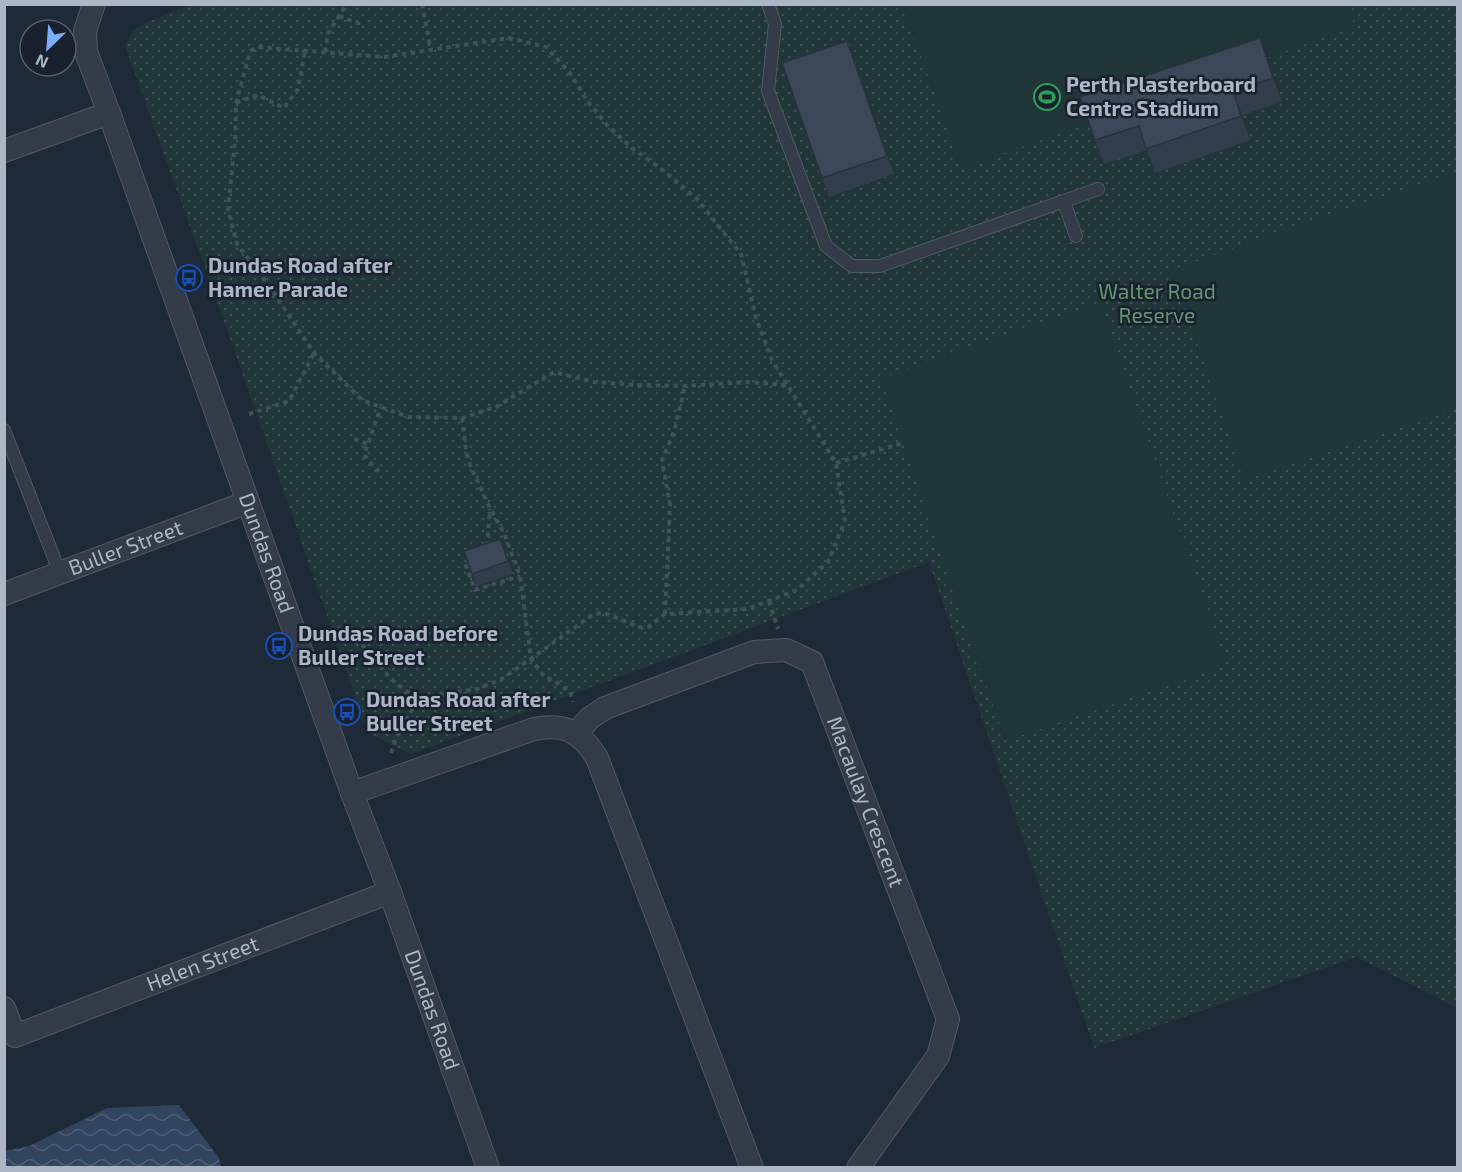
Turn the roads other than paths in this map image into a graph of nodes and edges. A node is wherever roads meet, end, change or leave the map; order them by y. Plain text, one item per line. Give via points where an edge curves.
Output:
1 (94, 4) edge
2 (768, 4) edge
3 (109, 113) junction
4 (4, 151) edge
5 (1098, 189) dead end
6 (1064, 202) junction
7 (1076, 236) dead end
8 (4, 430) edge
9 (248, 502) junction
10 (60, 573) junction
11 (4, 594) edge
12 (576, 733) junction
13 (352, 793) junction
14 (390, 892) junction
15 (4, 1008) edge
16 (488, 1167) edge
17 (752, 1167) edge
18 (858, 1167) edge

1 - 3 street, Dundas Road via 85,31 86,52
2 - 6 lane via 775,24 768,91 826,246 852,266 880,266
3 - 4 street
3 - 9 street, Dundas Road
5 - 6 lane
6 - 7 lane
8 - 10 lane
9 - 10 street, Buller Street
9 - 13 street, Dundas Road
10 - 11 street, Buller Street
12 - 13 street via 560,727 534,729
12 - 17 street via 597,758
12 - 18 street, Macaulay Crescent via 604,708 754,652 786,650 812,662 948,1019 938,1056
13 - 14 street, Dundas Road
14 - 15 street, Helen Street via 15,1036
14 - 16 street, Dundas Road

